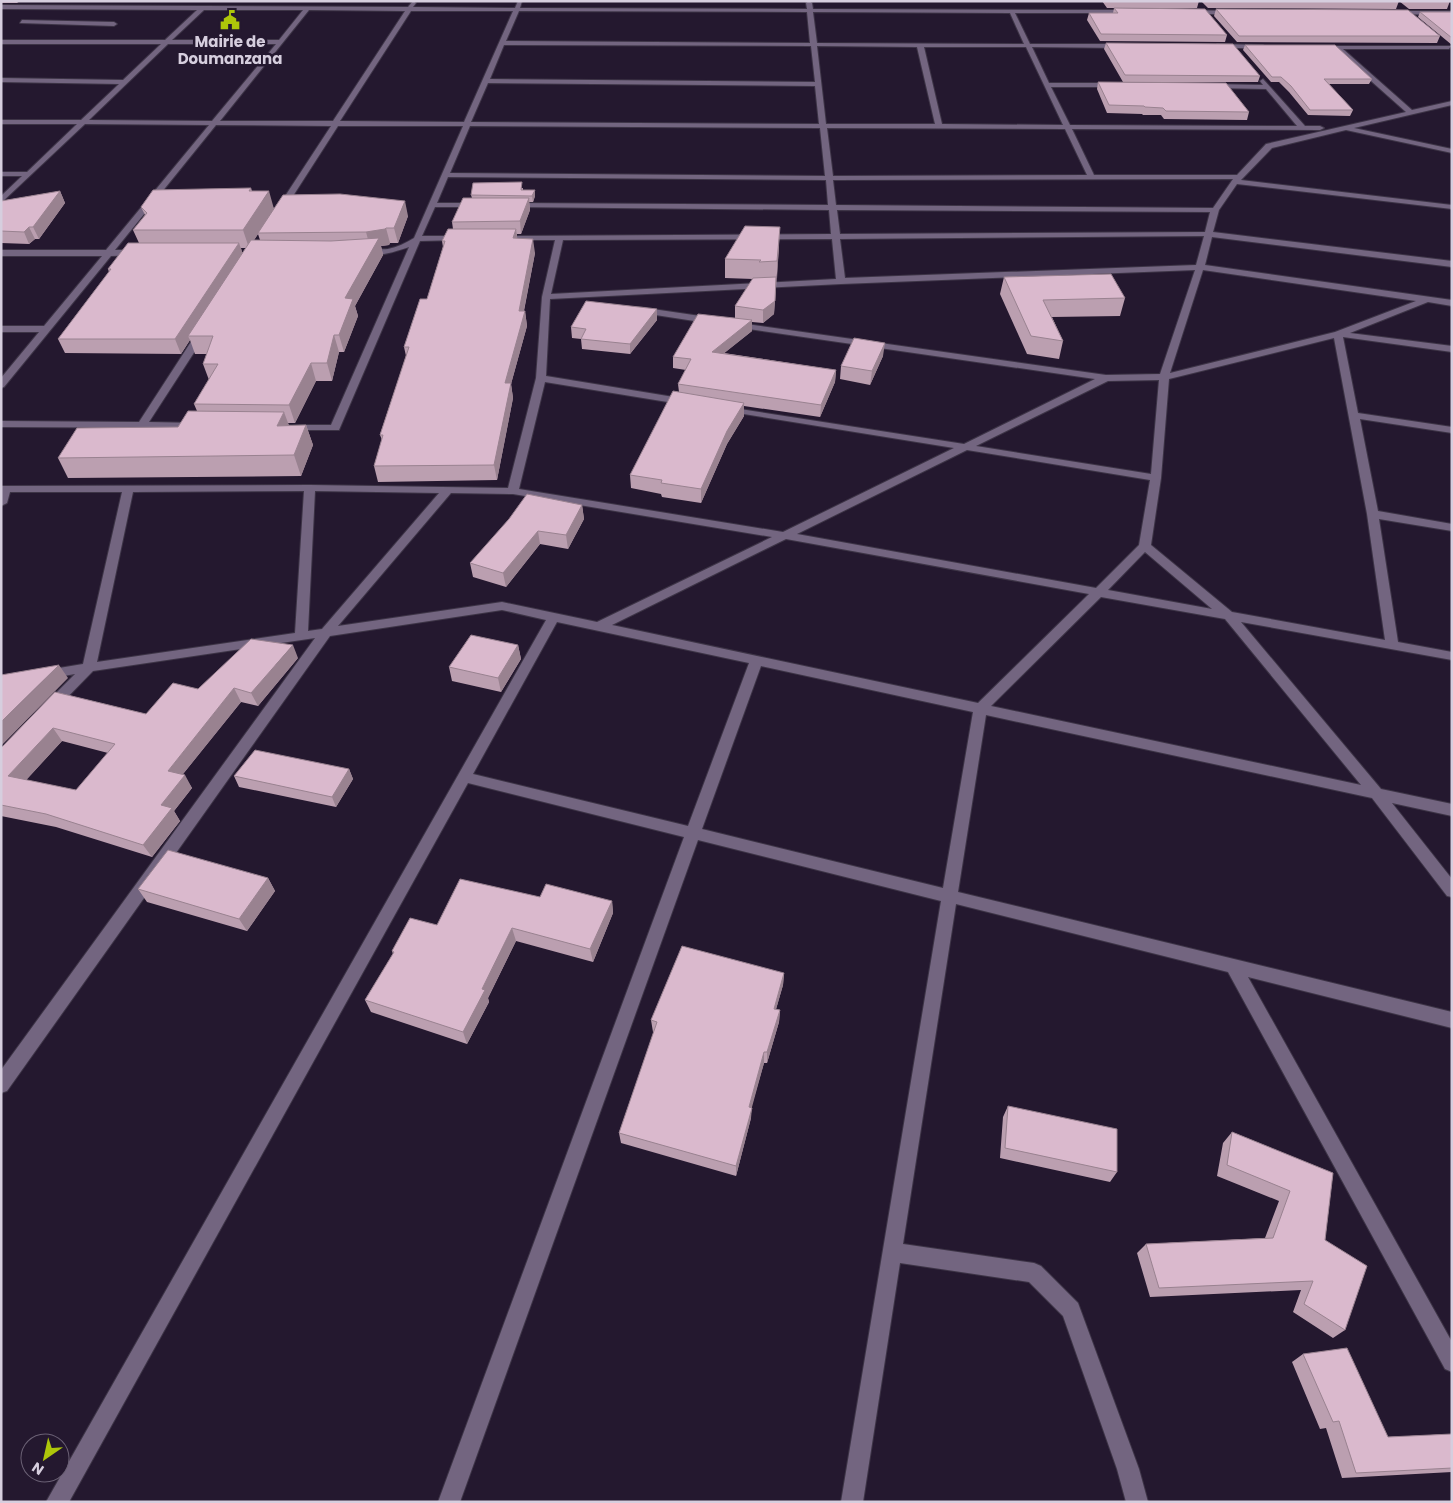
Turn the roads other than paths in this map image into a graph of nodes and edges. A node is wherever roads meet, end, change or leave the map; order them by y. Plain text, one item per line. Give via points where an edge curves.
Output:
1 (415, 1) edge
2 (808, 1) edge
3 (519, 5) edge
4 (1, 7) edge
5 (1400, 7) dead end
6 (145, 8) junction
7 (202, 8) junction
8 (308, 8) junction
9 (410, 9) junction
10 (1203, 10) junction
11 (810, 11) junction
12 (1012, 12) junction
13 (1138, 12) edge
14 (1186, 12) edge
15 (1244, 12) edge
16 (1388, 13) edge
17 (1407, 13) junction
18 (1452, 14) edge
19 (129, 16) dead end
20 (1211, 19) edge
21 (1414, 19) edge
22 (122, 20) dead end
23 (22, 22) dead end
24 (114, 24) junction
25 (98, 31) dead end
26 (91, 35) dead end
27 (1228, 40) edge
28 (1, 42) edge
29 (76, 42) junction
30 (167, 42) junction
31 (280, 42) junction
32 (1442, 42) edge
33 (502, 43) junction
34 (814, 44) junction
35 (920, 45) junction
36 (1028, 46) junction
37 (1126, 46) edge
38 (1205, 46) edge
39 (1234, 46) junction
40 (1272, 47) edge
41 (1309, 47) edge
42 (1337, 47) junction
43 (1450, 49) edge
44 (1240, 53) edge
45 (1257, 73) edge
46 (1, 80) edge
47 (486, 81) junction
48 (126, 82) junction
49 (818, 84) junction
50 (1047, 85) junction
51 (1124, 86) edge
52 (1201, 86) edge
53 (1268, 87) junction
54 (1452, 103) edge
55 (1410, 112) junction
56 (1, 122) edge
57 (83, 123) junction
58 (214, 123) junction
59 (336, 124) junction
60 (467, 124) junction
61 (823, 126) junction
62 (939, 126) junction
63 (1067, 127) junction
64 (1303, 128) junction
65 (1344, 128) junction
66 (1452, 151) edge
67 (1, 174) edge
68 (30, 174) junction
69 (445, 175) junction
70 (1091, 176) junction
71 (829, 178) junction
72 (1237, 179) junction
73 (1, 201) edge
74 (432, 205) junction
75 (491, 205) edge
76 (501, 205) edge
77 (1452, 207) edge
78 (833, 208) junction
79 (1216, 210) junction
80 (274, 221) edge
81 (1209, 234) junction
82 (836, 236) junction
83 (560, 237) junction
84 (465, 238) edge
85 (493, 238) edge
86 (417, 239) junction
87 (360, 252) edge
88 (1, 253) edge
89 (109, 253) junction
90 (147, 253) edge
91 (1452, 264) edge
92 (1200, 267) junction
93 (841, 281) junction
94 (546, 297) junction
95 (1428, 300) junction
96 (1452, 303) edge
97 (596, 304) edge
98 (625, 308) edge
99 (206, 327) edge
100 (1, 329) edge
101 (47, 329) junction
102 (1338, 334) junction
103 (1452, 349) edge
104 (1164, 377) junction
105 (541, 378) junction
106 (1106, 378) junction
107 (1, 385) edge
108 (698, 404) edge
109 (718, 407) edge
110 (1354, 415) junction
111 (1, 424) edge
112 (142, 425) junction
113 (210, 426) edge
114 (277, 427) edge
115 (1452, 430) edge
116 (964, 447) junction
117 (1156, 478) junction
118 (310, 488) junction
119 (3, 489) edge
120 (128, 489) junction
121 (447, 491) junction
122 (513, 492) junction
123 (1, 504) edge
124 (1373, 514) junction
125 (1452, 528) edge
126 (781, 535) junction
127 (1145, 546) junction
128 (1098, 592) junction
129 (1229, 616) junction
130 (554, 617) junction
131 (598, 627) junction
132 (326, 632) junction
133 (301, 636) junction
134 (1392, 645) junction
135 (1452, 656) edge
136 (756, 660) junction
137 (88, 668) junction
138 (30, 676) edge
139 (980, 708) junction
140 (42, 716) edge
141 (465, 777) junction
142 (1378, 794) junction
143 (1452, 810) edge
144 (693, 833) junction
145 (1452, 890) edge
146 (950, 897) junction
147 (1234, 967) junction
148 (1452, 1020) edge
149 (1, 1085) edge
150 (892, 1252) junction
151 (1452, 1362) edge
152 (57, 1502) edge
153 (449, 1502) edge
154 (852, 1502) edge
155 (1137, 1502) edge

1 - 9 street
2 - 11 street
3 - 9 street
3 - 11 street
3 - 33 street
4 - 6 street
5 - 17 street
6 - 7 street
6 - 19 street
7 - 8 street
7 - 30 street
8 - 9 street
8 - 31 street
9 - 59 street
10 - 14 street
10 - 15 street
10 - 20 street
11 - 12 street
11 - 34 street
12 - 13 street
12 - 36 street
16 - 17 street
17 - 18 street
17 - 21 street
22 - 24 street
23 - 24 street
24 - 25 street
26 - 29 street
27 - 39 street
28 - 29 street
29 - 30 street
30 - 31 street
30 - 48 street
31 - 58 street
32 - 43 street
33 - 34 street
33 - 47 street
34 - 35 street
34 - 49 street
35 - 36 street
35 - 62 street
36 - 37 street
36 - 50 street
38 - 39 street
39 - 40 street
39 - 44 street
41 - 42 street
42 - 43 street
42 - 55 street
45 - 53 street
46 - 48 street
47 - 49 street
47 - 60 street
48 - 57 street
49 - 61 street
50 - 51 street
50 - 63 street
52 - 53 street
53 - 64 street
54 - 55 street
55 - 65 street
56 - 57 street
57 - 58 street
57 - 68 street
58 - 59 street
58 - 89 street
59 - 60 street
59 - 80 street
60 - 61 street
60 - 69 street
61 - 62 street
61 - 71 street
62 - 63 street
63 - 64 street
63 - 70 street
64 - 65 street
65 - 66 street
65 - 72 street via 1269,146
67 - 68 street
68 - 73 street
69 - 71 street
69 - 74 street
70 - 71 street
70 - 72 street
71 - 78 street
72 - 77 street
72 - 79 street
74 - 75 street
74 - 86 street
76 - 78 street
78 - 79 street
78 - 82 street
79 - 81 street
81 - 82 street
81 - 91 street
81 - 92 street
82 - 83 street
82 - 93 street
83 - 85 street
83 - 94 street
84 - 86 street
86 - 87 street via 389,251
86 - 114 street via 335,428
88 - 89 street
89 - 90 street
89 - 101 street
92 - 93 street
92 - 95 street
92 - 104 street
93 - 94 street
94 - 97 street
94 - 105 street
95 - 96 street
95 - 102 street
98 - 106 street
99 - 112 street
100 - 101 street
101 - 107 street
102 - 103 street
102 - 104 street
102 - 110 street
104 - 106 street
104 - 117 street
105 - 108 street
105 - 122 street
106 - 116 street
109 - 116 street
110 - 115 street
110 - 124 street
111 - 112 street
112 - 113 street
116 - 117 street
116 - 126 street
117 - 127 street
118 - 120 street
118 - 121 street
118 - 133 street
119 - 120 street
119 - 123 street
120 - 137 street
121 - 122 street
121 - 132 street
122 - 126 street
124 - 125 street
124 - 134 street
126 - 128 street
126 - 131 street
127 - 128 street
127 - 129 street
128 - 129 street
128 - 139 street
129 - 134 street
129 - 142 street
130 - 131 street
130 - 132 street via 502,606
130 - 141 street
131 - 136 street
132 - 133 street
132 - 149 street
133 - 137 street
134 - 135 street
136 - 139 street
136 - 144 street
137 - 138 street
137 - 140 street
139 - 142 street
139 - 146 street
141 - 144 street
141 - 152 street
142 - 143 street
142 - 145 street
144 - 146 street
144 - 153 street
146 - 147 street
146 - 150 street
147 - 148 street
147 - 151 street
150 - 154 street
150 - 155 street via 1034,1273 1071,1310

